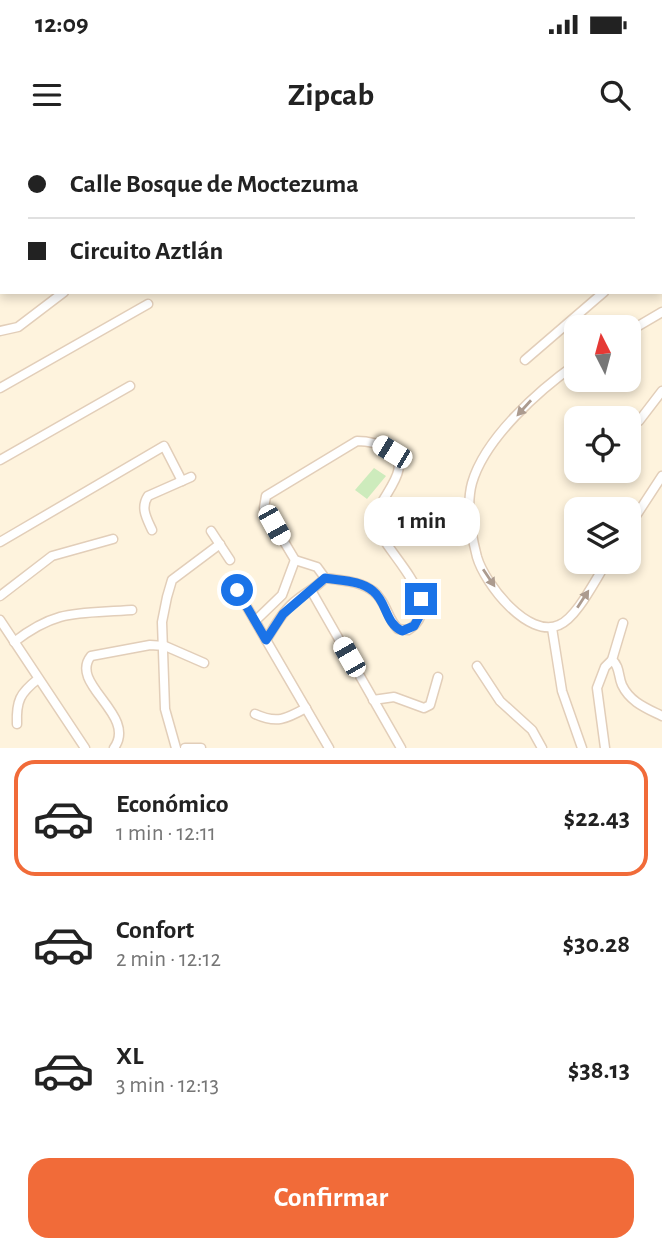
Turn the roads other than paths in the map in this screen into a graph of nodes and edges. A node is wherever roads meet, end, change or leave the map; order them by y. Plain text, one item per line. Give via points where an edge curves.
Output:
1 (61, 294) edge
2 (602, 294) edge
3 (148, 304) dead end
4 (662, 312) edge
5 (641, 324) edge
6 (0, 331) edge
7 (525, 360) dead end
8 (564, 374) edge
9 (130, 386) dead end
10 (0, 388) edge
11 (662, 391) edge
12 (641, 418) edge
13 (0, 460) edge
14 (662, 476) edge
15 (191, 477) dead end
16 (182, 481) junction
17 (641, 508) edge
18 (152, 530) dead end
19 (211, 531) dead end
20 (113, 539) dead end
21 (0, 541) edge
22 (220, 544) junction
23 (230, 560) dead end
24 (295, 560) junction
25 (599, 574) edge
26 (325, 578) junction
27 (237, 590) dead end
28 (312, 592) junction
29 (0, 596) edge
30 (132, 610) dead end
31 (0, 621) edge
32 (255, 621) junction
33 (624, 623) dead end
34 (552, 628) junction
35 (266, 640) junction
36 (14, 642) junction
37 (165, 646) junction
38 (612, 660) junction
39 (204, 663) dead end
40 (477, 666) dead end
41 (438, 677) dead end
42 (38, 679) junction
43 (373, 700) junction
44 (306, 708) junction
45 (255, 714) dead end
46 (662, 716) edge
47 (16, 724) dead end
48 (85, 748) edge
49 (114, 748) edge
50 (176, 748) edge
51 (185, 748) edge
52 (201, 748) edge
53 (329, 748) edge
54 (401, 748) edge
55 (542, 748) edge
56 (582, 748) edge
57 (604, 748) edge

1 - 6 street via 18,327
2 - 7 street
3 - 10 street
4 - 5 street
8 -> 34 street via 525,405 480,467 469,496 478,558 486,576 531,625
9 - 13 street
11 - 12 street
14 - 17 street
15 - 16 street
16 - 18 street via 144,502
16 - 21 street via 164,446
19 - 22 street
20 - 29 street via 52,556
22 - 23 street
22 - 37 street via 172,580 162,622
24 - 26 street via 317,567
24 - 26 street via 264,508 266,496 357,441 379,444 392,452 397,477 375,518 418,589 419,617 408,630 398,629 375,592
24 - 32 street via 282,595
34 -> 25 street via 570,619
26 - 28 street
27 - 32 street
28 - 35 street via 291,606
28 - 43 street
30 - 36 street via 57,615
31 - 36 street
32 - 35 street
33 - 38 street
34 - 56 street via 562,691
35 - 44 street
36 - 42 street
37 - 39 street
37 - 49 street via 100,654 86,662 89,681 117,721
37 - 50 street via 165,709
38 - 46 street via 618,664 630,697
38 - 57 street via 605,667 596,697
40 - 55 street via 500,701 532,730
41 - 43 street via 430,705 424,708 394,697
42 - 47 street via 16,703
42 - 48 street
43 - 54 street
44 - 45 street via 281,721
44 - 53 street
51 - 52 street

